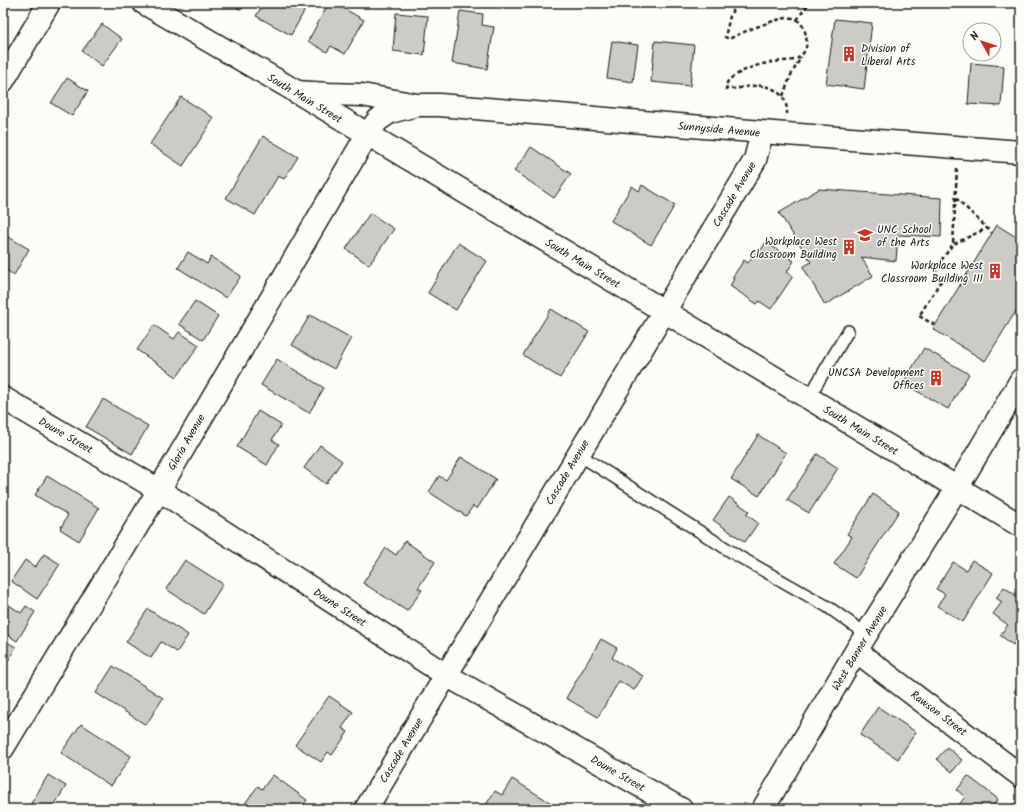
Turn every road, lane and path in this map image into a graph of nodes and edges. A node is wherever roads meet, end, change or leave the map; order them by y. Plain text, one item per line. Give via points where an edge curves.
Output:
1 (49, 3) edge
2 (144, 3) edge
3 (736, 3) edge
4 (810, 3) edge
5 (797, 20) junction
6 (802, 55) junction
7 (3, 81) edge
8 (296, 92) junction
9 (783, 96) junction
10 (417, 105) junction
11 (762, 132) junction
12 (786, 134) junction
13 (367, 135) junction
14 (1021, 152) edge
15 (957, 168) dead end
16 (956, 198) junction
17 (987, 228) junction
18 (992, 233) dead end
19 (953, 244) junction
20 (664, 311) junction
21 (935, 325) dead end
22 (848, 331) dead end
23 (1021, 380) edge
24 (3, 398) edge
25 (808, 398) junction
26 (578, 454) junction
27 (957, 488) junction
28 (159, 490) junction
29 (1021, 526) edge
30 (861, 642) junction
31 (446, 675) junction
32 (3, 748) edge
33 (1021, 776) edge
34 (366, 809) edge
35 (681, 809) edge
36 (763, 809) edge

1 - 7 street
2 - 8 street, South Main Street
3 - 5 path via 725,37 729,39 785,18
4 - 5 path
5 - 6 path via 805,31 806,48
6 - 9 path
6 - 9 path via 796,60 753,66 729,79 726,84 726,89 770,87
8 - 10 street, Sunnyside Avenue via 362,95
8 - 13 street, South Main Street
9 - 12 path via 787,109
10 - 11 street, Sunnyside Avenue
10 - 13 street, Sunnyside Avenue via 390,112 378,120
11 - 12 street, Sunnyside Avenue
11 - 20 street, Cascade Avenue via 755,160
12 - 14 street, Sunnyside Avenue
13 - 20 street, South Main Street
13 - 28 street, Gloria Avenue
15 - 16 path
16 - 17 path
16 - 19 path
17 - 18 path
17 - 19 path
19 - 21 path via 935,269 941,281 919,316
20 - 25 street, South Main Street
20 - 26 street, Cascade Avenue
22 - 25 lane
23 - 27 street, West Banner Avenue
24 - 28 street, Doune Street
25 - 27 street, South Main Street
26 - 30 lane via 738,556 828,607
26 - 31 street, Cascade Avenue
27 - 29 street, South Main Street
27 - 30 street, West Banner Avenue
28 - 31 street, Doune Street
28 - 32 street, Gloria Avenue
30 - 33 street, Rawson Street
30 - 36 street, West Banner Avenue
31 - 34 street, Cascade Avenue
31 - 35 street, Doune Street

